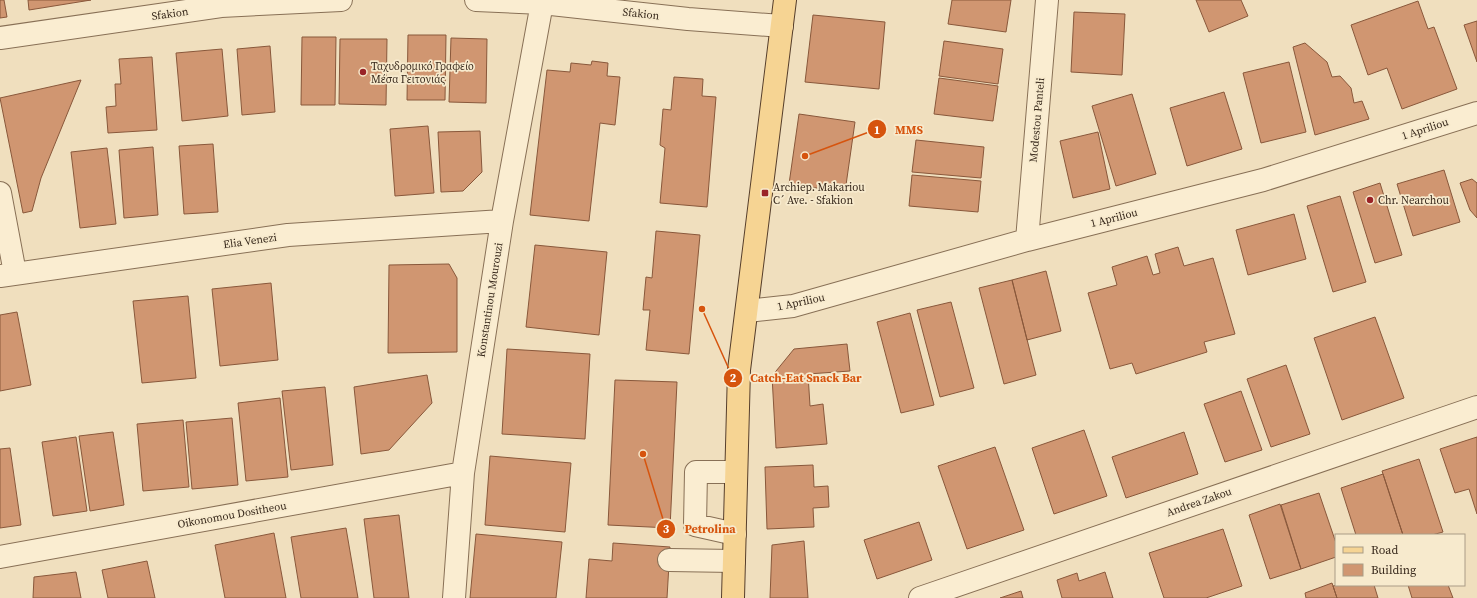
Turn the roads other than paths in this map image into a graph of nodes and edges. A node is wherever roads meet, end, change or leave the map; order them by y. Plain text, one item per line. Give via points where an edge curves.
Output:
1 (341, 0) edge
2 (476, 0) edge
3 (785, 0) edge
4 (1047, 0) edge
5 (221, 3) edge
6 (542, 3) junction
7 (782, 26) junction
8 (0, 38) edge
9 (1477, 113) edge
10 (0, 193) edge
11 (502, 221) junction
12 (1027, 240) junction
13 (8, 274) edge
14 (747, 311) junction
15 (1477, 407) edge
16 (736, 472) junction
17 (463, 473) junction
18 (735, 534) junction
19 (0, 557) edge
20 (669, 560) dead end
21 (734, 561) junction
22 (454, 598) edge
23 (733, 598) edge
24 (920, 598) edge

1 - 5 street, Sfakion
2 - 6 street, Sfakion
3 - 7 main road
4 - 12 street, Modestou Panteli
5 - 8 street, Sfakion
6 - 7 street, Sfakion
6 - 11 street, Konstantinou Mourouzi
7 - 14 main road
9 - 12 street, 1 Apriliou via 1263,180
10 - 13 street
11 - 13 street, Elia Venezi via 288,235
11 - 17 street, Konstantinou Mourouzi
12 - 14 street, 1 Apriliou via 793,306
14 - 16 main road via 739,370
15 - 24 street, Andrea Zakou
16 - 18 main road
16 - 18 street via 696,472 695,525
17 - 19 street, Oikonomou Dositheou
17 - 22 street, Konstantinou Mourouzi
18 - 21 main road
20 - 21 street
21 - 23 main road

